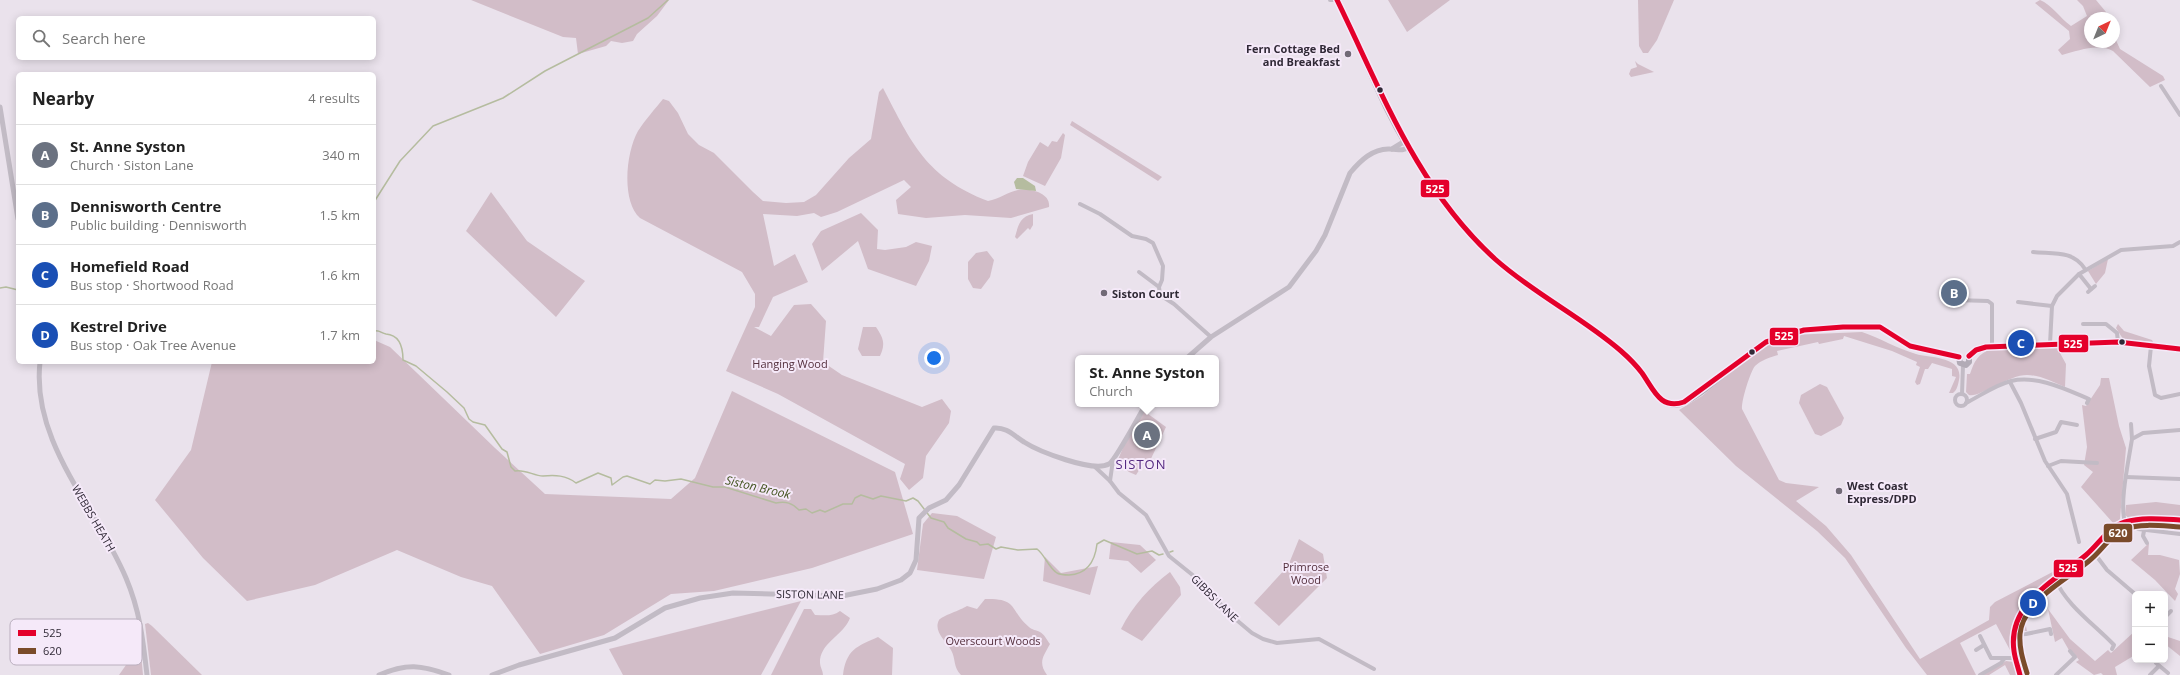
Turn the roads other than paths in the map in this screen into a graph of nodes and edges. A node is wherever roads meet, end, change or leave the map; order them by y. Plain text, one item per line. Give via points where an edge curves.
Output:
1 (1330, 0) edge
2 (1337, 0) edge
3 (2160, 86) dead end
4 (0, 107) edge
5 (2180, 115) edge
6 (1405, 141) junction
7 (1409, 147) junction
8 (1392, 149) junction
9 (1080, 204) dead end
10 (16, 210) edge
11 (2180, 242) edge
12 (2033, 252) dead end
13 (2085, 269) junction
14 (1139, 272) dead end
15 (2079, 274) junction
16 (1159, 287) junction
17 (2091, 289) dead end
18 (2018, 302) dead end
19 (1955, 305) dead end
20 (2052, 306) junction
21 (2083, 324) dead end
22 (1211, 337) junction
23 (2118, 342) junction
24 (2050, 344) junction
25 (1992, 346) junction
26 (2152, 346) junction
27 (2180, 349) edge
28 (1190, 355) edge
29 (1969, 356) junction
30 (1959, 357) junction
31 (40, 364) edge
32 (1963, 365) junction
33 (2010, 382) junction
34 (2180, 394) edge
35 (1964, 395) junction
36 (1980, 397) junction
37 (2089, 399) dead end
38 (1966, 403) junction
39 (1144, 407) edge
40 (2131, 424) dead end
41 (2077, 425) dead end
42 (2180, 430) edge
43 (2035, 439) junction
44 (2132, 439) junction
45 (1113, 460) junction
46 (2097, 463) dead end
47 (1094, 466) junction
48 (2048, 466) junction
49 (2126, 477) junction
50 (2180, 480) edge
51 (1110, 481) junction
52 (2180, 520) edge
53 (2125, 522) junction
54 (2138, 529) dead end
55 (2144, 531) junction
56 (2180, 534) edge
57 (2079, 542) dead end
58 (2146, 543) dead end
59 (2092, 550) junction
60 (2055, 578) junction
61 (2132, 591) edge
62 (2171, 611) dead end
63 (2168, 614) edge
64 (141, 619) edge
65 (142, 623) edge
66 (2050, 634) dead end
67 (2014, 635) junction
68 (1980, 636) dead end
69 (1984, 645) junction
70 (2112, 649) dead end
71 (1976, 650) dead end
72 (2070, 651) dead end
73 (2015, 658) junction
74 (2004, 659) junction
75 (1374, 669) dead end
76 (2168, 673) dead end
77 (147, 675) edge
78 (379, 675) edge
79 (449, 675) edge
80 (492, 675) edge
81 (1980, 675) edge
82 (2020, 675) edge
83 (2056, 675) edge
84 (2150, 675) edge

1 - 2 street
2 - 6 main road via 1388,112
3 - 5 street
4 - 10 street
6 - 7 main road
6 - 8 street
7 - 8 street via 1404,150
7 - 30 main road via 1454,211 1489,253 1547,299 1619,349 1640,370 1655,393 1675,405 1704,390 1766,342 1795,331 1880,327 1910,346
8 - 22 street via 1370,154 1350,173 1325,235 1289,287
9 - 16 street via 1132,236 1153,243 1163,266
11 - 13 street via 2173,246 2120,250
12 - 13 street via 2072,256
13 - 15 street
14 - 16 street
15 - 17 street
15 - 20 street via 2057,296
16 - 22 street via 1160,295
18 - 20 street
19 - 25 street via 1954,300 1988,301 1992,304
20 - 24 street
21 - 23 street via 2106,324 2117,333
22 - 28 street
23 - 24 main road
23 - 26 main road
24 - 25 main road
25 - 29 main road via 1980,348
26 - 27 main road
26 - 34 street via 2149,366 2155,395 2161,398
29 - 30 main road via 1963,354
29 - 32 main road via 1969,362
30 - 32 main road
31 - 64 street, WEBBS HEATH via 44,413 54,442 78,491 113,549
32 - 35 street
33 - 36 street
33 - 37 street via 2022,379 2052,384
33 - 43 street via 2021,402
35 - 36 street via 1971,398
35 - 38 street
35 - 38 street via 1956,395 1955,402 1960,406
36 - 38 street
39 - 45 street
40 - 44 street
41 - 43 street via 2061,422 2056,432
42 - 44 street via 2143,433
43 - 48 street
44 - 49 street
45 - 47 street via 1109,464
45 - 51 street
46 - 48 street via 2061,461
47 - 51 street, GIBBS LANE
47 - 80 street, SISTON LANE via 1041,452 1009,431 1001,427 994,428 959,485 946,500 924,512 918,523 919,540 913,567 906,577 891,585 842,596 733,593 700,598 665,608 615,638
48 - 57 street via 2067,494
49 - 50 street
49 - 53 street via 2123,516
51 - 75 street, GIBBS LANE via 1119,493 1146,515 1169,556 1204,585 1227,612 1252,633 1277,643 1319,639
52 - 53 street via 2148,519
53 - 59 street via 2107,532
54 - 55 street
55 - 56 street
55 - 58 street
59 - 60 street
59 - 61 street via 2108,570
60 - 67 street via 2029,600 2018,616
60 - 70 street via 2059,588 2078,612 2114,645
62 - 63 street
65 - 77 street, WEBBS HEATH
66 - 67 street via 2050,629
67 - 73 street
68 - 69 street
69 - 71 street
69 - 74 street via 1991,658
72 - 83 street via 2075,657
73 - 74 street
73 - 82 street
74 - 81 street via 2002,663
76 - 84 street via 2158,664
78 - 79 street via 418,666

